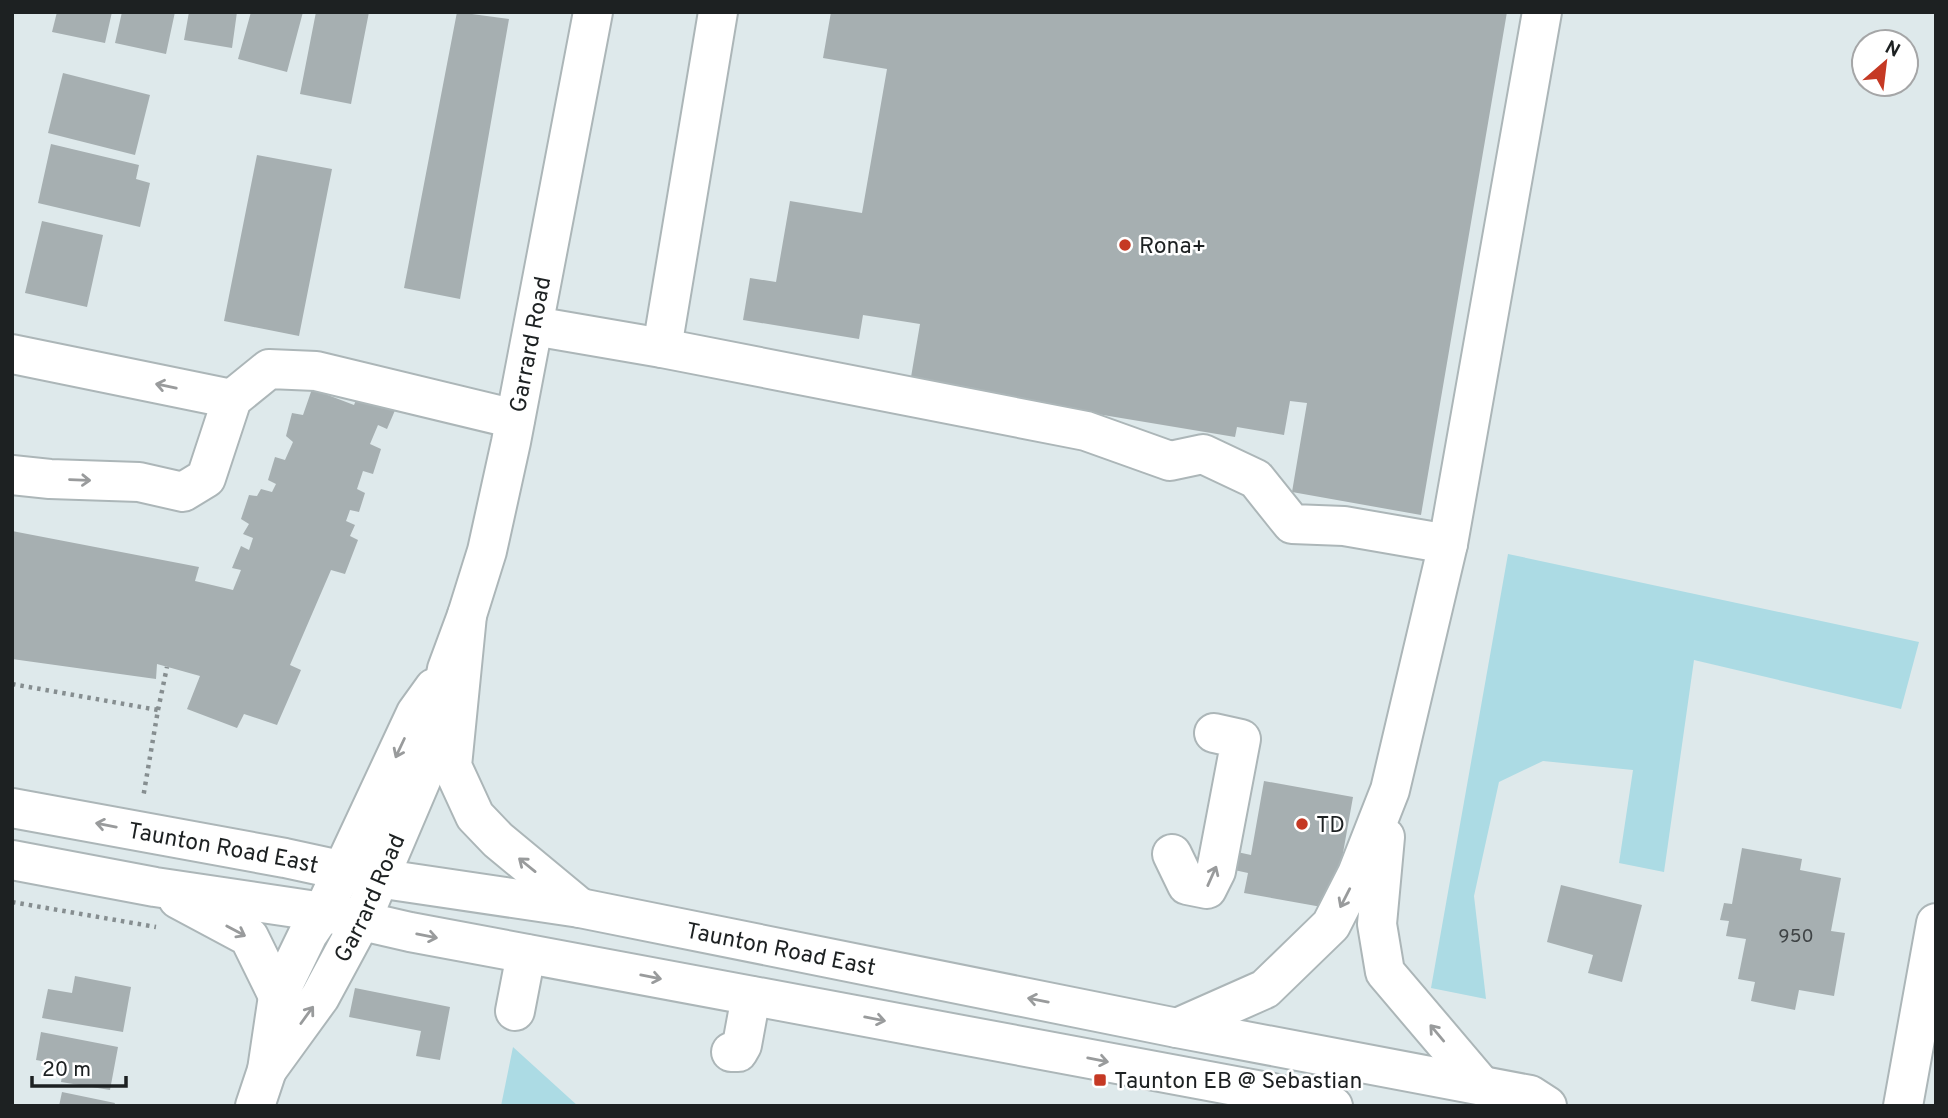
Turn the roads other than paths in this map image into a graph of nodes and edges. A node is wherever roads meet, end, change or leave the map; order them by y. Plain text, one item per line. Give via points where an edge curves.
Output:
1 (593, 12) edge
2 (718, 12) edge
3 (1542, 12) edge
4 (534, 326) junction
5 (662, 348) junction
6 (12, 354) edge
7 (232, 399) junction
8 (515, 419) junction
9 (12, 475) edge
10 (1448, 544) junction
11 (467, 615) junction
12 (1214, 733) dead end
13 (1390, 790) junction
14 (12, 808) edge
15 (1172, 854) dead end
16 (12, 860) edge
17 (359, 874) junction
18 (155, 887) junction
19 (580, 908) junction
20 (323, 912) junction
21 (361, 920) junction
22 (1936, 923) edge
23 (526, 954) junction
24 (278, 996) junction
25 (751, 996) junction
26 (515, 1011) dead end
27 (1177, 1028) junction
28 (1283, 1047) junction
29 (731, 1052) dead end
30 (267, 1070) junction
31 (1481, 1085) junction
32 (1272, 1099) edge
33 (256, 1106) edge
34 (1333, 1106) edge
35 (1547, 1106) edge
36 (1903, 1106) edge

1 - 4 main road, Garrard Road
2 - 5 main road
3 - 10 main road
4 - 5 main road
4 - 8 main road, Garrard Road
5 - 10 main road via 1086,431 1170,461 1203,453 1255,479 1292,524 1343,526
7 -> 6 main road
7 - 8 main road via 269,369 316,371
9 -> 7 main road via 139,482 183,492 206,478
8 - 11 main road, Garrard Road via 487,551
10 - 13 main road
11 - 17 main road, Garrard Road via 447,669 416,713
19 -> 11 main road via 475,816 452,766
15 -> 12 main road via 1187,885 1207,889 1216,870 1241,739
13 -> 27 main road via 1331,925 1265,989
31 -> 13 main road via 1385,972 1377,924
17 -> 14 main road, Taunton Road East
16 - 18 main road, Taunton Road East
17 - 19 main road, Taunton Road East
17 - 20 main road, Garrard Road
17 - 21 main road, Garrard Road
18 - 20 main road, Taunton Road East
18 -> 24 main road via 249,937
27 -> 19 main road, Taunton Road East
20 - 21 main road, Taunton Road East
20 - 24 main road, Garrard Road
21 -> 23 main road, Taunton Road East
30 -> 21 main road, Garrard Road via 320,997
22 - 36 main road
23 -> 25 main road, Taunton Road East
23 - 26 main road
24 - 30 main road, Garrard Road
25 - 29 main road via 742,1045 738,1052
25 -> 32 main road, Taunton Road East
27 - 28 main road, Taunton Road East
28 - 31 main road, Taunton Road East
28 - 32 main road
30 - 33 main road, Garrard Road
31 - 35 main road, Taunton Road East via 1530,1095
32 - 34 main road, Taunton Road East

